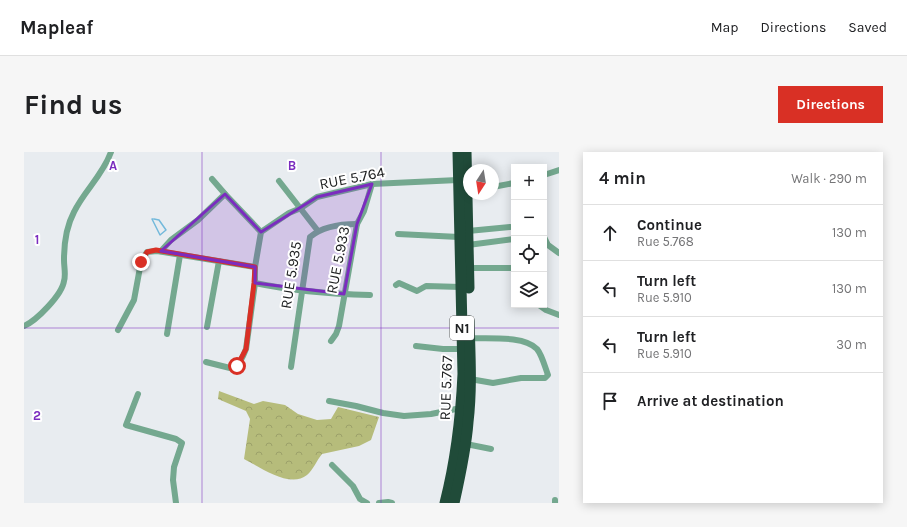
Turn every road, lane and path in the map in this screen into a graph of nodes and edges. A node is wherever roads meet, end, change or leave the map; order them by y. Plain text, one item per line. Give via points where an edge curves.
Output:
1 (111, 152) edge
2 (458, 152) edge
3 (466, 152) edge
4 (559, 170) edge
5 (547, 174) edge
6 (212, 179) dead end
7 (462, 179) junction
8 (279, 180) dead end
9 (372, 184) junction
10 (511, 184) edge
11 (499, 186) edge
12 (225, 194) junction
13 (467, 200) edge
14 (301, 208) junction
15 (356, 224) junction
16 (510, 227) dead end
17 (318, 231) junction
18 (261, 232) junction
19 (398, 234) dead end
20 (464, 234) junction
21 (511, 239) edge
22 (547, 243) edge
23 (468, 245) junction
24 (161, 251) junction
25 (559, 253) edge
26 (180, 255) junction
27 (219, 261) junction
28 (255, 267) junction
29 (468, 268) junction
30 (511, 268) edge
31 (254, 283) junction
32 (396, 285) dead end
33 (461, 286) junction
34 (301, 291) junction
35 (344, 294) junction
36 (370, 295) dead end
37 (543, 308) edge
38 (559, 315) edge
39 (24, 326) edge
40 (207, 327) dead end
41 (118, 330) dead end
42 (168, 334) dead end
43 (470, 338) junction
44 (331, 340) dead end
45 (416, 346) dead end
46 (462, 349) junction
47 (206, 362) dead end
48 (291, 367) dead end
49 (470, 379) junction
50 (138, 394) dead end
51 (329, 401) dead end
52 (461, 408) junction
53 (466, 444) junction
54 (491, 449) dead end
55 (332, 465) dead end
56 (176, 503) edge
57 (367, 503) edge
58 (379, 503) edge
59 (392, 503) edge
60 (444, 503) edge
61 (454, 503) edge

1 - 39 street via 99,176 73,213 64,241 65,280 62,288 41,314
2 - 7 highway, RUE 5.767 / N1
3 - 7 highway, RUE 5.767 / N1
4 - 5 street
6 - 12 street
7 - 9 street, RUE 5.764
7 - 20 highway, RUE 5.767 / N1
8 - 14 street
9 - 14 street, RUE 5.764 via 317,197
9 - 15 street, RUE 5.933 via 364,211
10 - 11 street
12 - 18 street
12 - 24 street
13 - 20 highway
14 - 17 street
14 - 18 street, RUE 5.764
15 - 17 street, RUE 5.935 via 338,224
15 - 35 street, RUE 5.933
16 - 20 street
17 - 34 street, RUE 5.935 via 309,239
18 - 28 street
19 - 20 street
20 - 23 highway
20 - 33 highway, RUE 5.767 / N1
21 - 23 street
22 - 25 street
23 - 29 highway
24 - 26 street
24 - 41 street via 147,252 143,257 134,300
26 - 27 street
26 - 42 street
27 - 28 street
27 - 40 street
28 - 31 street
29 - 30 street
29 - 43 highway
31 - 34 street
31 - 47 street via 246,349 242,359 234,369
32 - 33 street via 399,283 417,291 426,286
33 - 46 highway, RUE 5.767 / N1
34 - 35 street
34 - 48 street, RUE 5.935
35 - 36 street
35 - 44 street, RUE 5.933 via 339,326
37 - 38 street
43 - 49 highway
43 - 49 street via 516,339 528,343 537,349 548,375 545,378 493,382
45 - 46 street
46 - 52 highway, RUE 5.767 / N1
49 - 53 highway
50 - 56 street via 126,425 182,443 174,467
51 - 52 street via 404,416
52 - 60 highway, RUE 5.767 / N1 via 452,476
53 - 54 street
53 - 61 highway
55 - 57 street via 353,486 360,499
58 - 59 street

